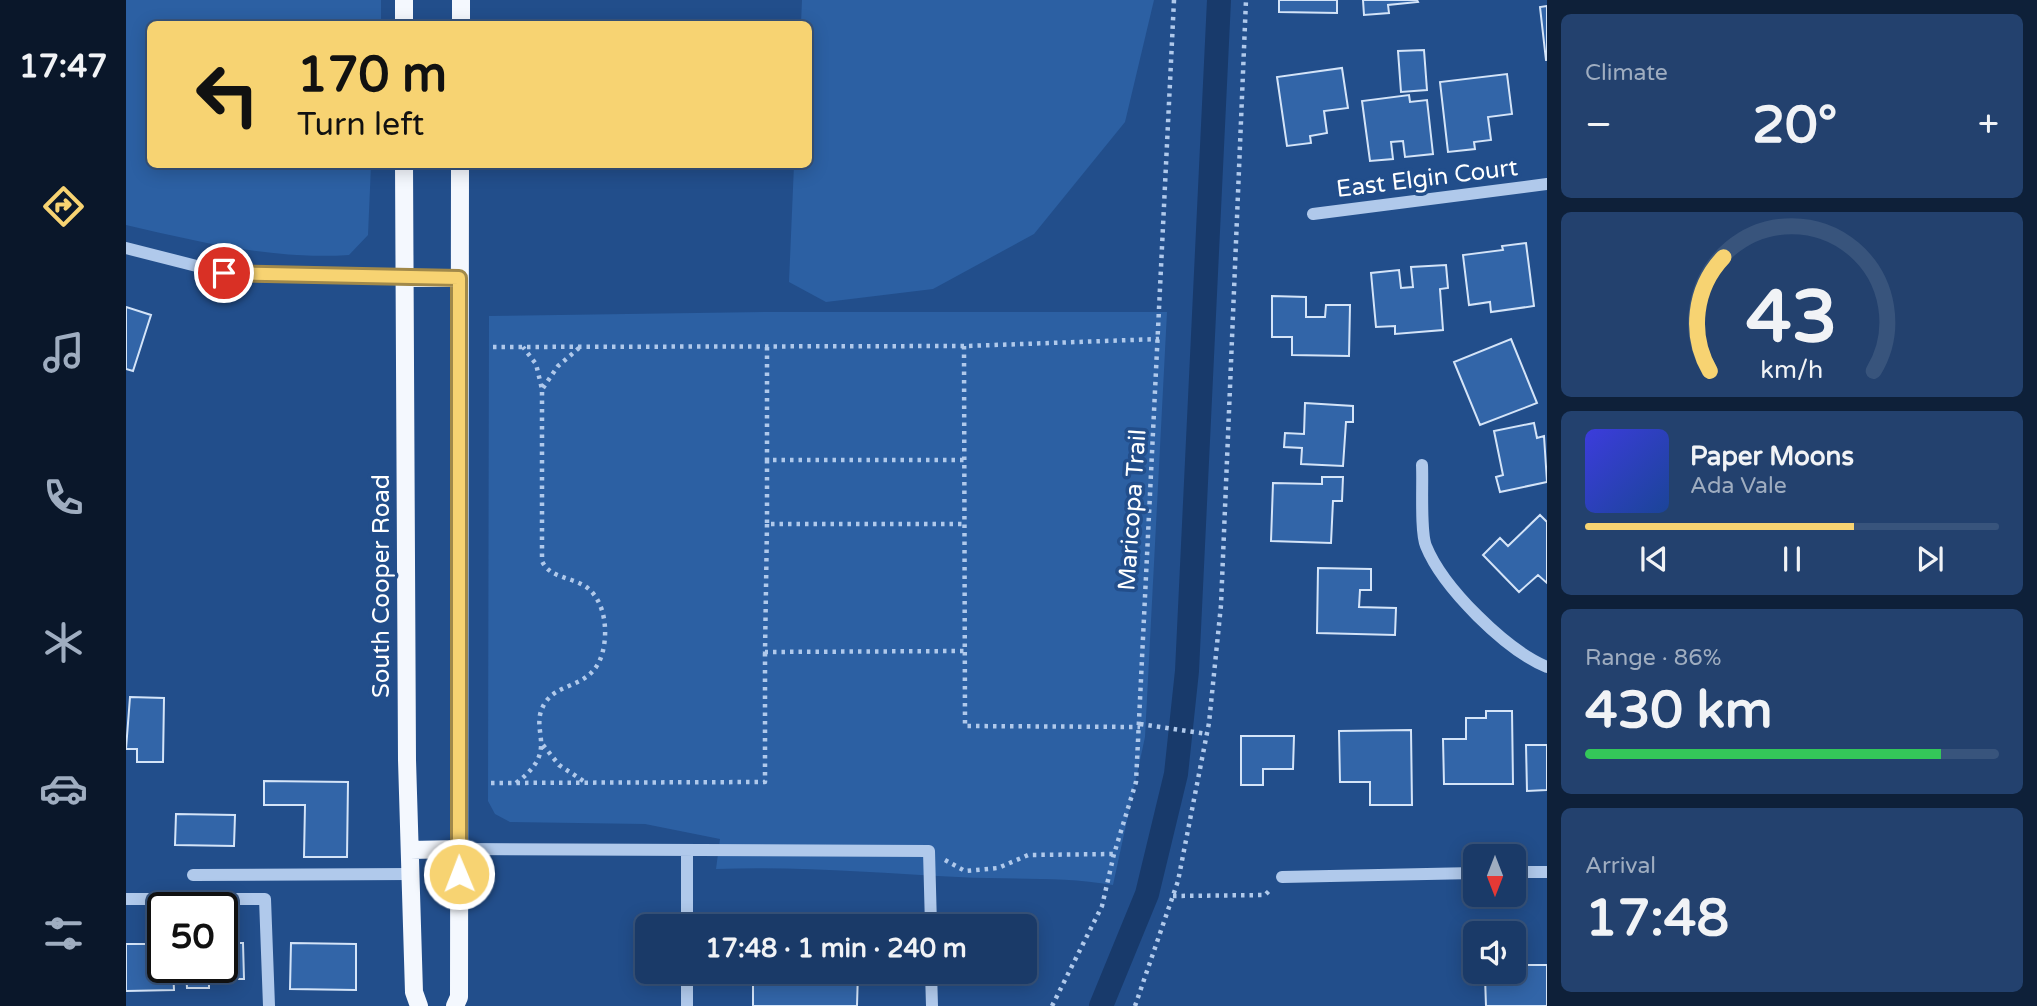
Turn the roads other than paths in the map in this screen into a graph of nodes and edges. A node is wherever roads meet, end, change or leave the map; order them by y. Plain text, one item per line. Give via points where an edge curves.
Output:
1 (404, 0) edge
2 (461, 0) edge
3 (404, 21) edge
4 (461, 21) edge
5 (404, 168) edge
6 (460, 168) edge
7 (1547, 184) edge
8 (1313, 214) dead end
9 (126, 248) edge
10 (404, 278) junction
11 (459, 278) junction
12 (1422, 465) dead end
13 (1547, 667) edge
14 (459, 849) junction
15 (410, 850) junction
16 (687, 851) junction
17 (1526, 872) edge
18 (1547, 872) edge
19 (1463, 873) edge
20 (411, 874) junction
21 (193, 875) dead end
22 (1282, 877) road end
23 (126, 899) edge
24 (687, 914) edge
25 (931, 914) edge
26 (687, 984) edge
27 (931, 984) edge
28 (269, 1006) edge
29 (419, 1006) edge
30 (455, 1006) edge
31 (687, 1006) edge
32 (932, 1006) edge

1 - 3 main road
2 - 4 main road
5 - 10 main road, South Cooper Road
6 - 11 main road
7 - 8 street, East Elgin Court
9 - 10 street via 224,273
10 - 11 main road
10 - 15 main road, South Cooper Road
11 - 14 main road
12 - 13 street via 1425,545 1462,602 1528,659
14 - 15 main road
14 - 16 street
14 - 30 main road via 459,997
15 - 20 main road, South Cooper Road
16 - 24 street
16 - 25 street via 929,851
17 - 18 street
19 - 22 street
20 - 21 street
20 - 29 main road, South Cooper Road via 414,992
23 - 28 street via 265,899
26 - 31 street
27 - 32 street

